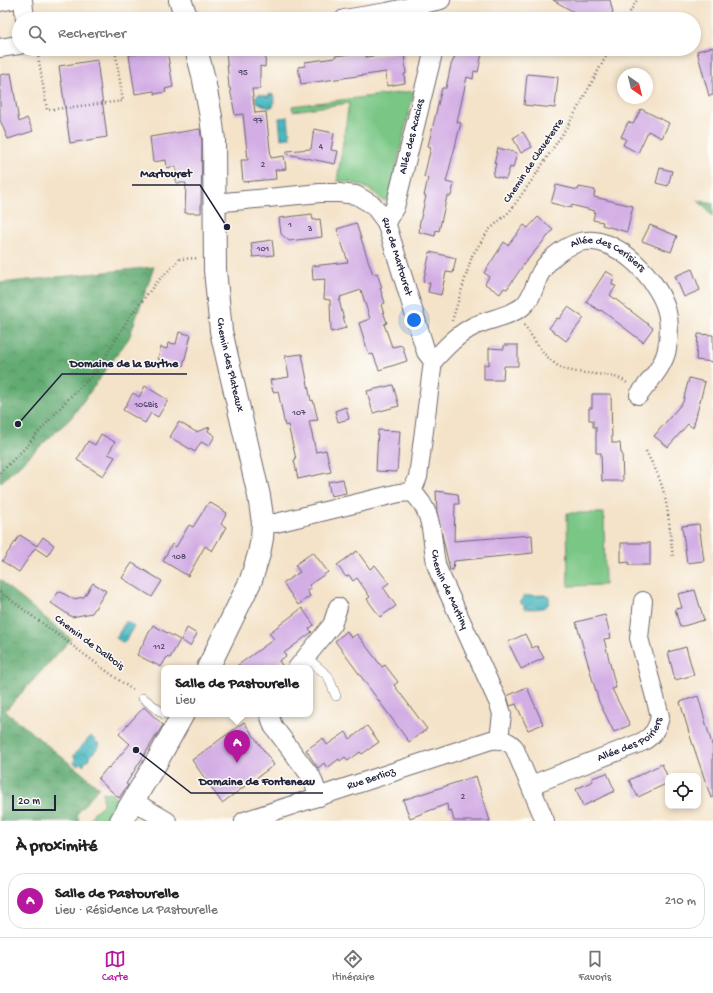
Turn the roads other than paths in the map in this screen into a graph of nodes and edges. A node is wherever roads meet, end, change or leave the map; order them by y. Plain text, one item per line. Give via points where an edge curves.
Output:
1 (11, 0) edge
2 (23, 0) edge
3 (180, 0) edge
4 (442, 0) edge
5 (0, 2) edge
6 (24, 12) edge
7 (184, 12) edge
8 (386, 12) edge
9 (12, 46) edge
10 (0, 48) edge
11 (198, 56) edge
12 (432, 56) edge
13 (214, 203) junction
14 (386, 222) junction
15 (433, 361) junction
16 (639, 395) road end
17 (412, 492) junction
18 (263, 524) junction
19 (643, 601) dead end
20 (338, 607) dead end
21 (301, 662) edge
22 (209, 665) edge
23 (313, 668) edge
24 (336, 696) dead end
25 (143, 698) road end
26 (161, 709) edge
27 (172, 717) edge
28 (270, 717) edge
29 (499, 739) junction
30 (531, 785) junction
31 (318, 797) junction
32 (133, 801) junction
33 (120, 821) edge
34 (167, 821) edge
35 (244, 821) edge
36 (545, 821) edge

1 - 5 street
2 - 6 street
3 - 7 street
4 - 8 street
9 - 10 street
11 - 13 street, Chemin des Plateaux via 214,140
12 - 14 street, Allée des Acacias via 395,207
13 - 14 street, Rue de Martouret via 339,193 356,195 373,205
13 - 18 street, Chemin des Plateaux via 221,331 259,496
14 - 15 street, Rue de Martouret via 426,352
15 - 16 street, Allée des Cerisiers via 458,336 474,326 522,306 532,292 538,276 555,256 568,247 596,241 627,255 643,271 668,312 667,350 660,367
15 - 17 street via 418,476
17 - 18 street
17 - 29 street, Chemin de Martiny via 421,500 427,512 438,570 499,704 502,714
18 - 22 street, Chemin des Plateaux via 251,580
19 - 30 street, Allée des Poiriers via 639,638 660,716 659,725 649,738 642,742
20 - 21 street via 332,625
23 - 24 lane via 328,676
25 - 26 lane
27 - 32 street
28 - 31 street via 273,726 312,778
29 - 30 street via 508,741 514,747
29 - 31 street, Rue Berlioz via 483,742
30 - 36 street
31 - 35 street, Rue Berlioz
32 - 33 street
32 - 34 street

